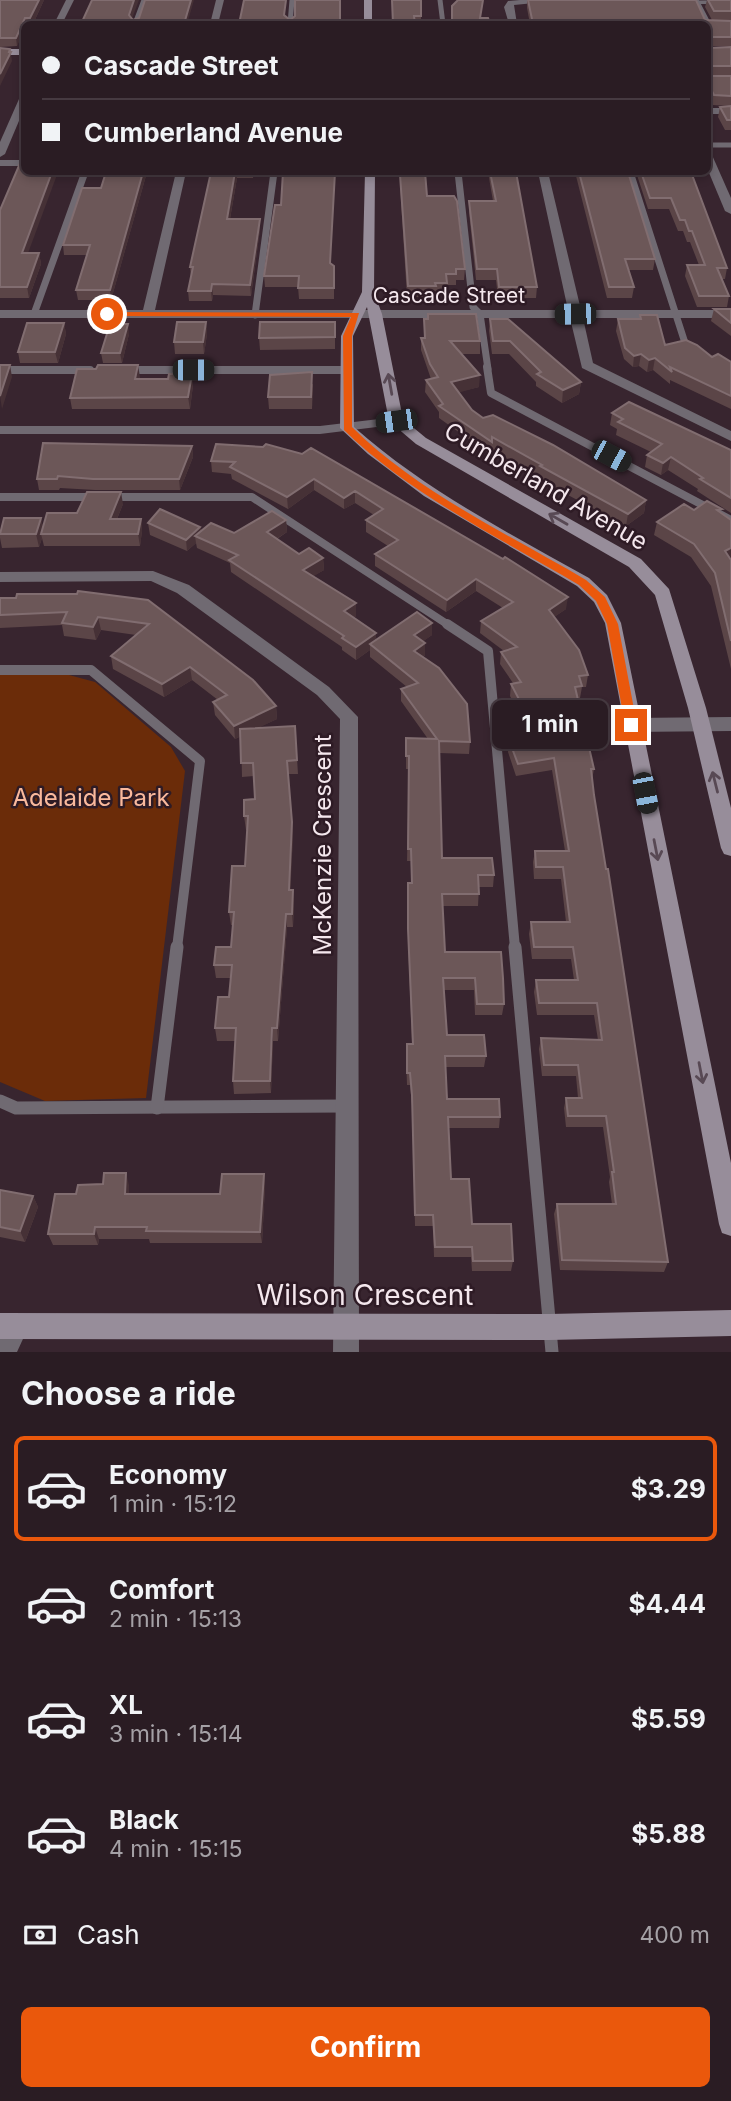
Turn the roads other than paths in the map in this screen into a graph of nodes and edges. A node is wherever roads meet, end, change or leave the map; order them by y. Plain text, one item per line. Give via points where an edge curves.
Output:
1 (70, 0) edge
2 (144, 0) edge
3 (220, 0) edge
4 (292, 0) edge
5 (368, 0) edge
6 (440, 0) edge
7 (697, 0) edge
8 (566, 1) edge
9 (658, 1) edge
10 (731, 1) edge
11 (60, 21) edge
12 (136, 21) edge
13 (215, 21) edge
14 (290, 21) edge
15 (368, 21) edge
16 (443, 21) edge
17 (512, 21) edge
18 (706, 21) edge
19 (711, 25) edge
20 (720, 25) edge
21 (0, 52) edge
22 (21, 52) edge
23 (21, 106) edge
24 (711, 111) edge
25 (731, 111) edge
26 (711, 145) edge
27 (731, 145) edge
28 (0, 154) edge
29 (0, 163) edge
30 (21, 163) edge
31 (711, 164) edge
32 (84, 175) edge
33 (180, 175) edge
34 (274, 175) edge
35 (370, 175) edge
36 (458, 175) edge
37 (544, 175) edge
38 (631, 175) edge
39 (731, 211) edge
40 (368, 292) junction
41 (0, 314) edge
42 (34, 314) junction
43 (356, 314) junction
44 (376, 314) junction
45 (480, 314) junction
46 (575, 314) junction
47 (677, 314) junction
48 (731, 314) edge
49 (148, 315) junction
50 (255, 315) junction
51 (697, 351) edge
52 (0, 370) edge
53 (97, 370) edge
54 (110, 370) edge
55 (346, 370) junction
56 (396, 421) junction
57 (347, 428) junction
58 (0, 430) edge
59 (731, 437) edge
60 (0, 497) edge
61 (731, 520) edge
62 (0, 577) edge
63 (0, 670) edge
64 (701, 724) junction
65 (731, 724) edge
66 (631, 725) junction
67 (731, 848) edge
68 (0, 1101) edge
69 (347, 1106) junction
70 (157, 1108) junction
71 (731, 1224) edge
72 (731, 1323) edge
73 (8, 1327) edge
74 (551, 1339) edge
75 (346, 1340) edge
76 (3, 1352) edge

1 - 11 street
2 - 12 lane
3 - 13 street
4 - 14 lane
5 - 15 street
6 - 16 lane
7 - 9 street
7 - 10 street
7 - 18 lane
8 - 17 street via 511,3
19 - 20 lane
21 - 22 street
23 - 28 street
24 - 25 street
26 - 27 lane
29 - 30 street
31 - 39 street
32 - 42 lane
33 - 49 street
34 - 50 lane
35 - 40 street
36 - 45 lane via 473,307
37 - 46 street
38 - 47 lane
40 - 43 street
40 - 44 street
41 - 42 street, Cascade Street
42 - 49 street, Cascade Street
43 - 44 street, Cascade Street
43 - 50 street, Cascade Street
43 - 55 street via 347,336
44 - 45 street, Cascade Street
56 -> 44 street
45 - 46 street, Cascade Street
45 - 61 lane via 491,393
46 - 47 street, Cascade Street
46 - 59 street via 587,365
47 - 48 street, Cascade Street
47 - 51 lane via 686,346
49 - 50 street, Cascade Street
52 - 53 lane
54 - 55 lane
55 - 57 street
56 - 57 street
64 -> 56 street, Cumberland Avenue via 663,593 635,563 421,441
57 - 58 street
57 - 66 street via 372,453 421,487 583,582 601,599 613,624
60 - 74 lane via 252,497 488,651
62 - 69 street, McKenzie Crescent via 153,576 183,589 323,691 349,717
63 - 70 lane via 91,670 200,761
64 - 65 street
64 - 66 street
67 -> 64 street, Cumberland Avenue
66 -> 71 street
68 - 70 lane via 16,1108
69 - 70 lane
69 - 75 street, McKenzie Crescent
72 - 74 street, Wilson Crescent
73 - 75 street, Wilson Crescent
73 - 76 street
74 - 75 street, Wilson Crescent

